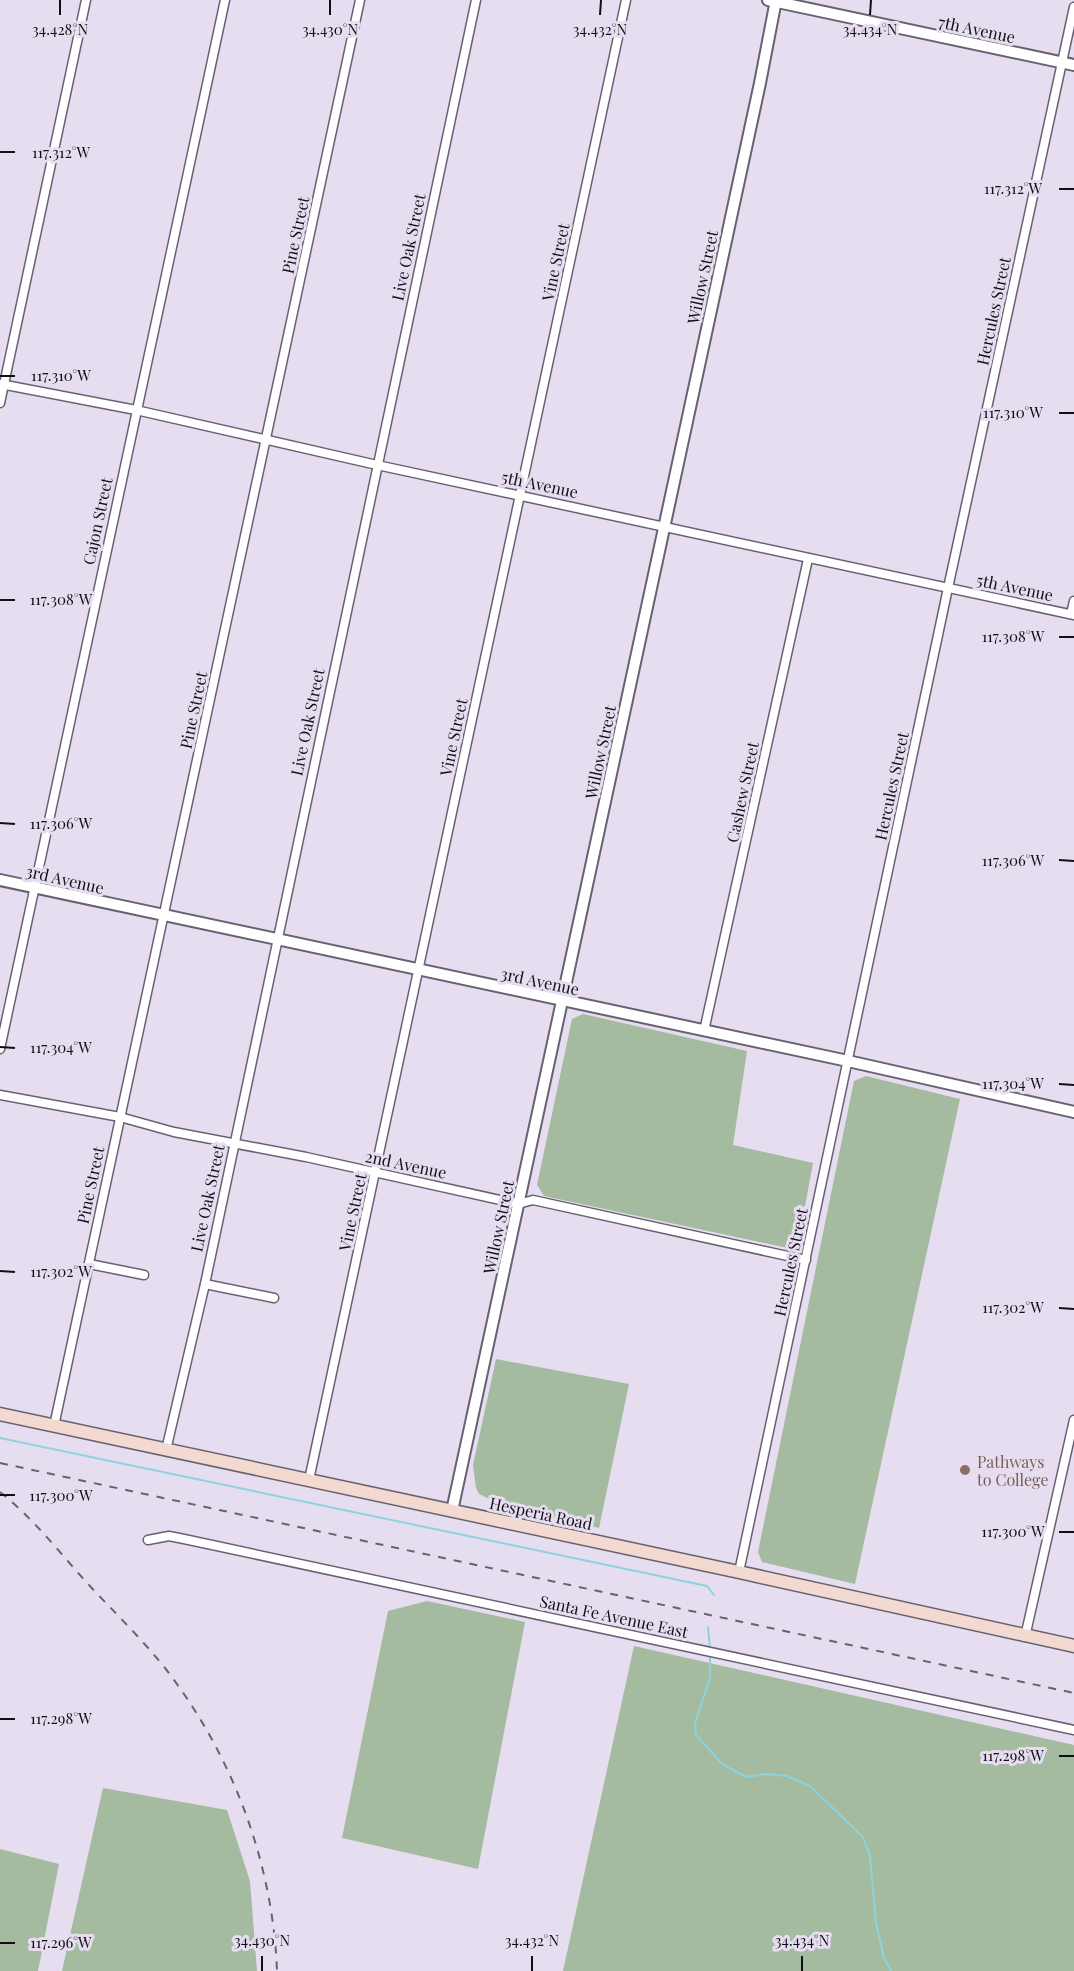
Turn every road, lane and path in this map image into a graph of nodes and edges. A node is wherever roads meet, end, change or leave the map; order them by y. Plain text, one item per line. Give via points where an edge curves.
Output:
1 (86, 0) edge
2 (225, 0) edge
3 (360, 0) edge
4 (476, 0) edge
5 (626, 0) edge
6 (773, 0) edge
7 (1074, 7) edge
8 (1062, 62) junction
9 (1074, 65) edge
10 (2, 384) edge
11 (0, 403) edge
12 (136, 410) junction
13 (266, 440) junction
14 (378, 465) junction
15 (519, 495) junction
16 (664, 526) junction
17 (808, 559) junction
18 (948, 588) junction
19 (1074, 601) edge
20 (1073, 615) edge
21 (0, 880) edge
22 (34, 887) junction
23 (164, 916) junction
24 (276, 939) junction
25 (418, 970) junction
26 (561, 1000) junction
27 (704, 1031) junction
28 (0, 1049) edge
29 (848, 1061) junction
30 (0, 1095) edge
31 (1074, 1112) edge
32 (120, 1118) junction
33 (234, 1143) junction
34 (375, 1173) junction
35 (518, 1204) junction
36 (806, 1260) junction
37 (88, 1264) junction
38 (144, 1275) dead end
39 (204, 1284) junction
40 (274, 1298) dead end
41 (0, 1414) edge
42 (1074, 1420) edge
43 (54, 1426) junction
44 (166, 1450) junction
45 (309, 1480) junction
46 (452, 1511) junction
47 (148, 1540) dead end
48 (739, 1572) junction
49 (1025, 1636) junction
50 (1074, 1646) edge
51 (1074, 1730) edge

1 - 10 street
2 - 12 street, Cajon Street
3 - 13 street, Pine Street
4 - 14 street, Live Oak Street
5 - 15 street, Vine Street
6 - 8 street, 7th Avenue
6 - 16 street, Willow Street via 760,83
7 - 8 street, Hercules Street
8 - 9 street, 7th Avenue
8 - 18 street, Hercules Street
10 - 11 street
10 - 12 street, 5th Avenue
12 - 13 street, 5th Avenue
12 - 22 street, Cajon Street
13 - 14 street, 5th Avenue
13 - 23 street, Pine Street
14 - 15 street, 5th Avenue
14 - 24 street, Live Oak Street
15 - 16 street, 5th Avenue
15 - 25 street, Vine Street
16 - 17 street, 5th Avenue
16 - 26 street, Willow Street
17 - 18 street, 5th Avenue
17 - 27 street, Cashew Street
18 - 20 street, 5th Avenue
18 - 29 street, Hercules Street
19 - 20 street
21 - 22 street, 3rd Avenue
22 - 23 street, 3rd Avenue
22 - 28 street, Cajon Street
23 - 24 street, 3rd Avenue
23 - 32 street, Pine Street
24 - 25 street, 3rd Avenue
24 - 33 street, Live Oak Street
25 - 26 street, 3rd Avenue
25 - 34 street, Vine Street
26 - 27 street, 3rd Avenue
26 - 35 street, Willow Street
27 - 29 street, 3rd Avenue
29 - 31 street, 3rd Avenue
29 - 36 street, Hercules Street
30 - 32 street, 2nd Avenue
32 - 33 street, 2nd Avenue
32 - 37 street, Pine Street
33 - 34 street, 2nd Avenue
33 - 39 street, Live Oak Street
34 - 35 street, 2nd Avenue
34 - 45 street, Vine Street
35 - 36 street, 2nd Avenue via 533,1200
35 - 46 street, Willow Street
36 - 48 street, Hercules Street
37 - 38 street
37 - 43 street, Pine Street
39 - 40 street
39 - 44 street, Live Oak Street
41 - 43 main road, Hesperia Road
42 - 49 street
43 - 44 main road, Hesperia Road
44 - 45 main road, Hesperia Road
45 - 46 main road, Hesperia Road
46 - 48 main road, Hesperia Road
47 - 51 street, Santa Fe Avenue East via 169,1536 184,1539
48 - 49 main road, Hesperia Road
49 - 50 main road, Hesperia Road

